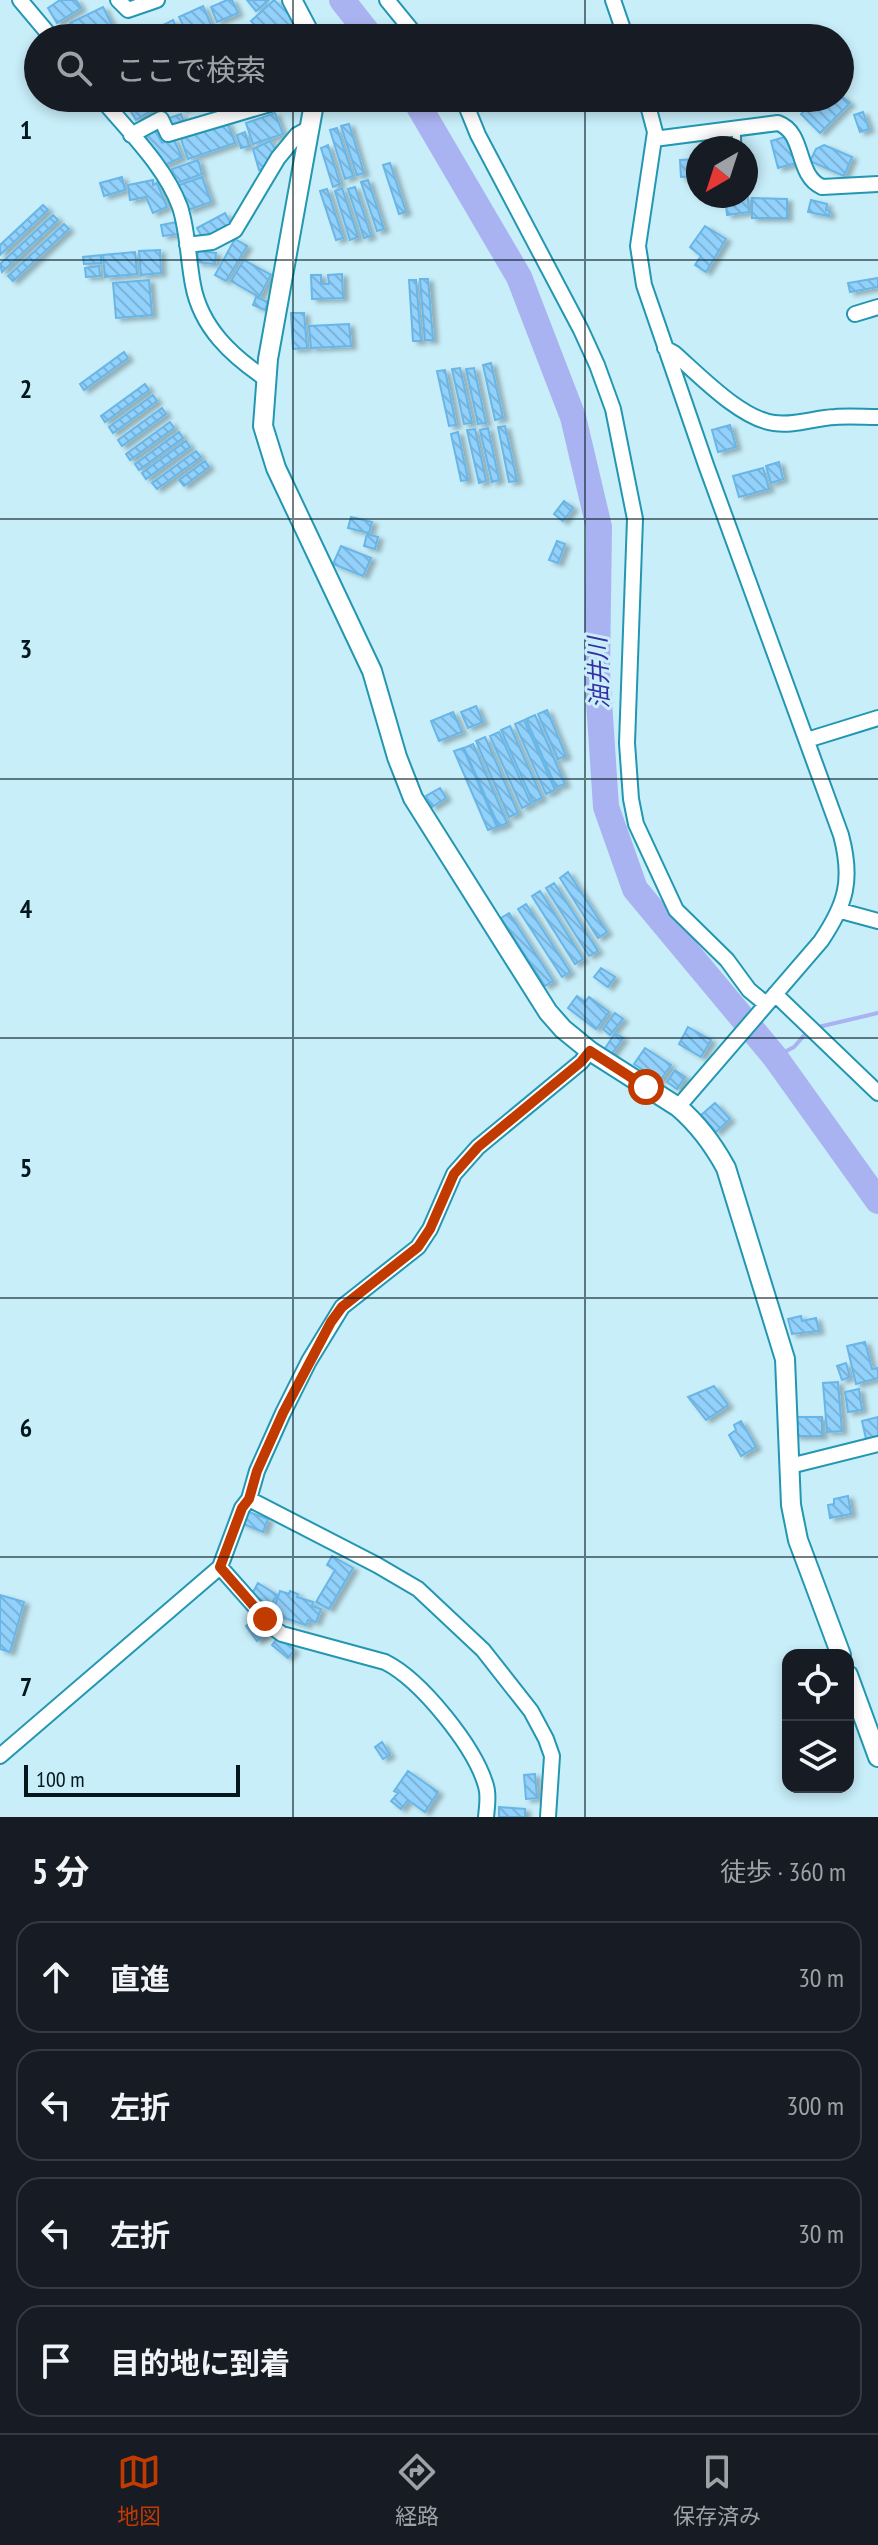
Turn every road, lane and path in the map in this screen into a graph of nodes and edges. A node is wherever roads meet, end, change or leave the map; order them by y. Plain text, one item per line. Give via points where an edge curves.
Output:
1 (20, 0) edge
2 (118, 0) edge
3 (157, 0) edge
4 (294, 0) edge
5 (387, 0) edge
6 (613, 0) edge
7 (40, 24) edge
8 (305, 24) edge
9 (407, 24) edge
10 (621, 24) edge
11 (112, 112) edge
12 (243, 112) edge
13 (313, 112) edge
14 (469, 112) edge
15 (650, 112) edge
16 (310, 128) junction
17 (736, 128) junction
18 (131, 135) junction
19 (736, 136) edge
20 (654, 139) junction
21 (878, 184) edge
22 (187, 245) junction
23 (878, 307) edge
24 (855, 314) dead end
25 (665, 348) junction
26 (266, 379) junction
27 (878, 417) edge
28 (878, 718) edge
29 (807, 740) junction
30 (841, 911) junction
31 (878, 921) edge
32 (766, 1005) junction
33 (590, 1051) junction
34 (878, 1093) edge
35 (678, 1107) junction
36 (878, 1444) edge
37 (790, 1466) junction
38 (249, 1499) junction
39 (220, 1567) junction
40 (839, 1649) edge
41 (854, 1691) edge
42 (0, 1756) edge
43 (878, 1757) edge
44 (486, 1817) edge
45 (548, 1817) edge

1 - 7 street
2 - 3 street via 128,10
4 - 8 street
5 - 9 street
6 - 10 street
11 - 18 street
12 - 18 street via 168,134 161,119
13 - 16 street
14 - 32 street via 578,324 613,409 635,519 627,743 636,824 676,910
15 - 20 street
16 - 22 street via 278,158 235,230 212,242
16 - 26 street
17 - 19 lane
17 - 20 street
17 - 21 street via 778,123 788,128 806,173 818,186
18 - 22 street via 168,184
20 - 25 street via 638,246 644,285
22 - 26 street via 194,289 212,331 238,361
23 - 24 street
25 - 27 street via 759,419 792,424
25 - 29 street
26 - 33 street via 263,426 276,468 372,671 413,798 536,995 563,1029
28 - 29 street
29 - 30 street via 846,852
30 - 31 street
30 - 32 street
32 - 34 street via 811,1028
32 - 35 street
33 - 35 street
33 - 38 street via 478,1147 454,1174 418,1247 342,1307 283,1413
35 - 37 street via 712,1141 726,1168 765,1289 785,1359
36 - 37 street
37 - 40 street via 798,1540
38 - 39 street
38 - 45 street via 418,1589 483,1650 546,1739 552,1756
39 - 42 street
39 - 44 street via 282,1634 385,1662 408,1678 444,1716 474,1760 488,1795
41 - 43 street

